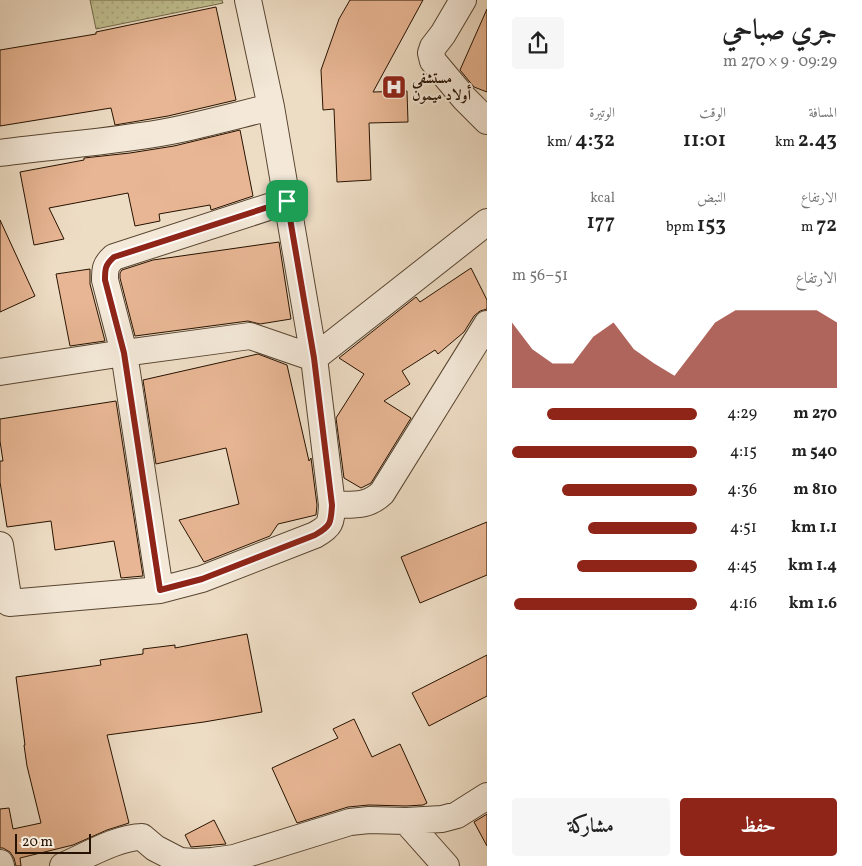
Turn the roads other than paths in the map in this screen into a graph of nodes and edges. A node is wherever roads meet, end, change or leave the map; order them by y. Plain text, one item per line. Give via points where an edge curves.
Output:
1 (248, 0) edge
2 (463, 0) edge
3 (271, 107) junction
4 (487, 121) edge
5 (0, 153) edge
6 (287, 201) junction
7 (484, 231) edge
8 (487, 324) edge
9 (124, 353) junction
10 (314, 358) junction
11 (0, 372) edge
12 (332, 505) junction
13 (0, 545) edge
14 (160, 590) junction
15 (4, 603) edge
16 (487, 796) edge
17 (406, 821) junction
18 (63, 866) edge
19 (446, 866) edge

1 - 3 street
2 - 4 street via 433,47 433,61
3 - 5 street via 171,131
3 - 6 street
6 - 9 street via 114,257 108,262 105,280
6 - 10 street
7 - 10 street
8 - 12 street via 382,493 366,504
9 - 10 street via 250,336
9 - 11 street
9 - 14 street
10 - 12 street
12 - 14 street via 332,519 327,528 315,535 202,579
13 - 15 street
14 - 15 street
16 - 17 street via 457,815
17 - 18 street via 350,822 234,858 194,862 180,861 142,837 132,837
17 - 19 street

